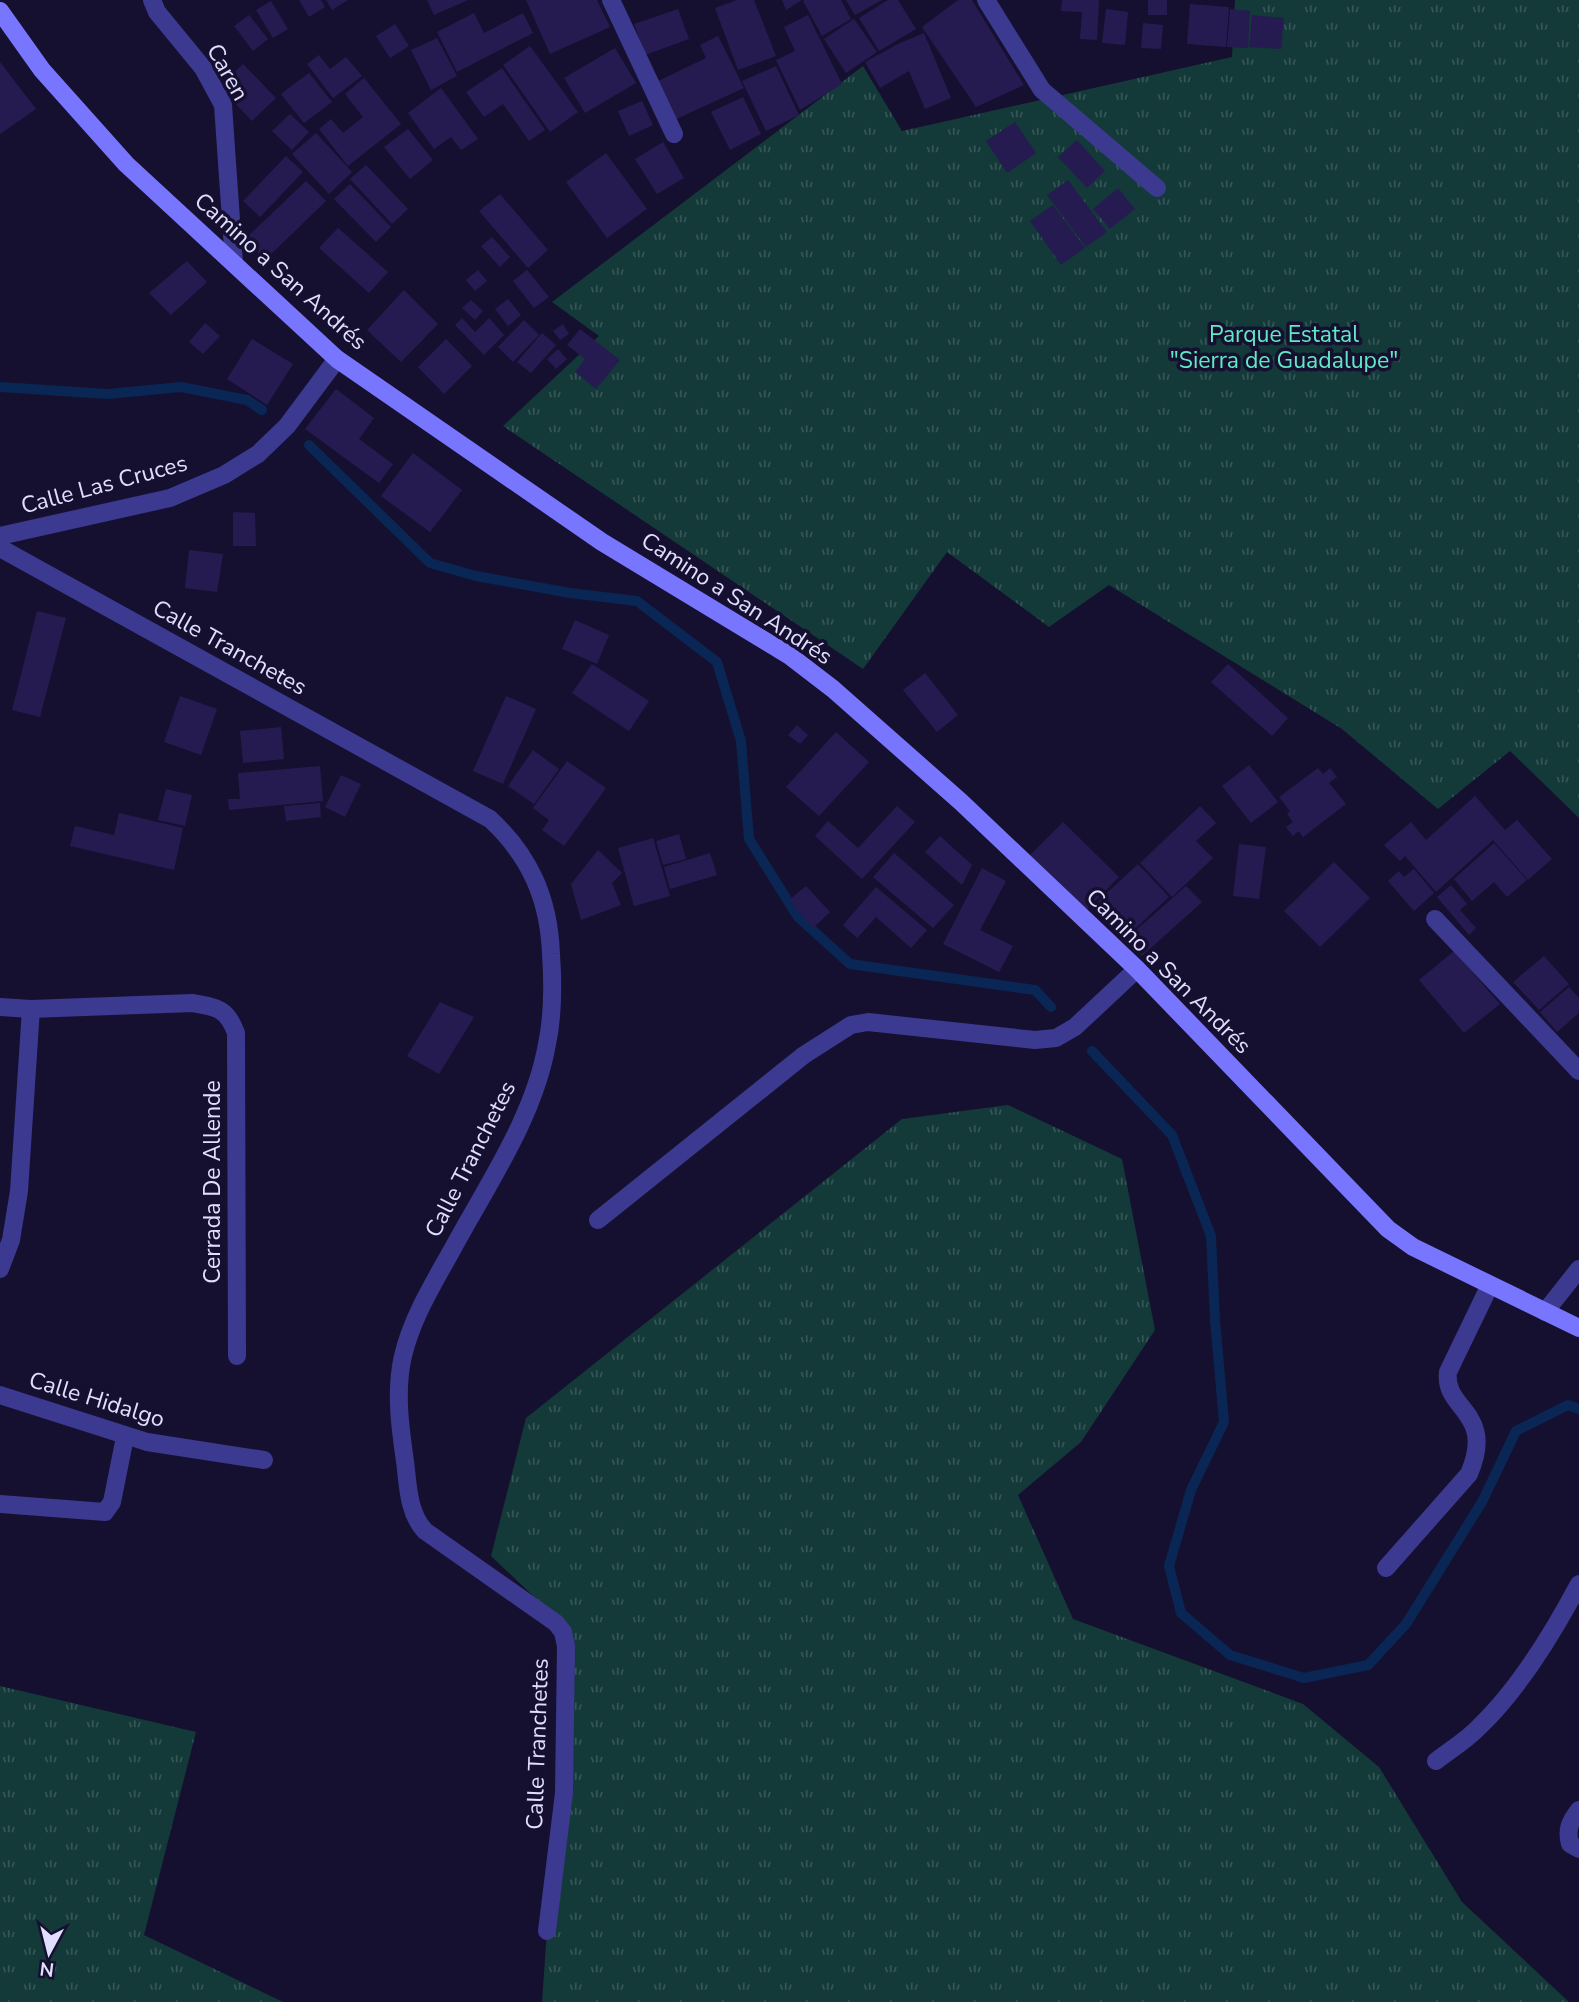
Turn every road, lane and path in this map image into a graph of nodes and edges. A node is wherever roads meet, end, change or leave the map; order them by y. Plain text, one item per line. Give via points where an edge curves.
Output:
1 (152, 0) edge
2 (611, 0) edge
3 (986, 0) edge
4 (0, 11) edge
5 (674, 134) dead end
6 (1157, 188) dead end
7 (234, 263) junction
8 (337, 359) junction
9 (0, 536) edge
10 (0, 548) edge
11 (1435, 919) dead end
12 (1137, 968) junction
13 (0, 1007) edge
14 (31, 1009) junction
15 (1579, 1071) edge
16 (598, 1220) dead end
17 (0, 1269) edge
18 (1579, 1269) edge
19 (1490, 1285) junction
20 (1545, 1312) junction
21 (1579, 1328) edge
22 (237, 1356) dead end
23 (0, 1395) edge
24 (125, 1437) junction
25 (264, 1460) dead end
26 (0, 1504) edge
27 (1386, 1568) dead end
28 (1579, 1584) edge
29 (1436, 1761) dead end
30 (1579, 1810) edge
31 (1574, 1846) edge
32 (547, 1931) dead end

1 - 7 street, Caren via 203,68 223,105
2 - 5 street
3 - 6 street via 1042,90
4 - 7 street, Camino a San Andrés via 42,70 125,164
7 - 8 street, Camino a San Andrés
8 - 9 street, Calle Las Cruces via 287,426 258,454 224,475 170,498
8 - 12 street, Camino a San Andrés via 602,542 790,656 961,802
10 - 32 street, Calle Tranchetes via 490,818 509,836 536,881 550,924 547,1044 530,1102 512,1140 417,1313 403,1356 399,1391 404,1459 416,1522 563,1632 564,1793
11 - 15 street
12 - 16 street via 1075,1027 1056,1038 1035,1040 868,1022 851,1025 804,1055
12 - 19 street, Camino a San Andrés via 1388,1229 1413,1247
13 - 14 street
14 - 17 street via 19,1191 11,1240
14 - 22 street, Cerrada De Allende via 192,1003 223,1011 231,1019 236,1033
18 - 20 street
19 - 20 street, Camino a San Andrés
19 - 27 street via 1447,1381 1477,1428 1475,1461 1469,1474
20 - 21 street, Camino a San Andrés
23 - 24 street, Calle Hidalgo
24 - 25 street, Calle Hidalgo
24 - 26 street via 112,1502 105,1512
28 - 29 street via 1553,1632 1503,1700 1479,1727
30 - 31 street via 1566,1832

